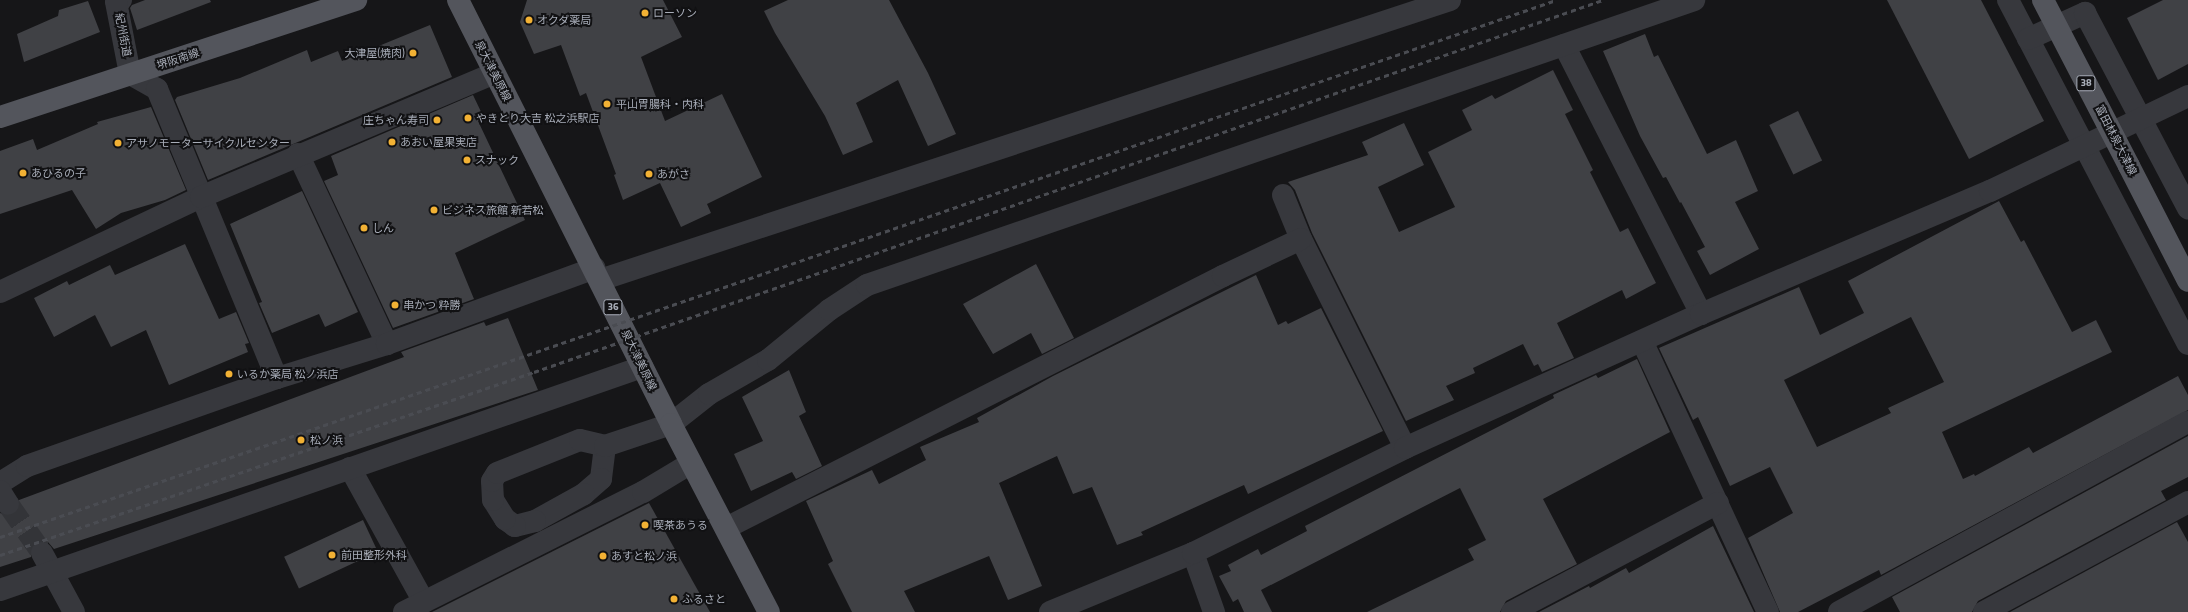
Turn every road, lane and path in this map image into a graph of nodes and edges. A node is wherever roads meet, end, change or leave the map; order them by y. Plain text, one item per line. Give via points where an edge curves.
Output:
1 (121, 0) edge
2 (356, 0) edge
3 (458, 0) edge
4 (1450, 0) edge
5 (1694, 0) edge
6 (2008, 0) edge
7 (2043, 0) edge
8 (2028, 39) junction
9 (1564, 45) junction
10 (494, 73) junction
11 (130, 74) junction
12 (2188, 96) edge
13 (0, 117) edge
14 (2140, 118) junction
15 (2084, 147) junction
16 (298, 154) junction
17 (1283, 195) dead end
18 (201, 197) junction
19 (2188, 208) edge
20 (1301, 239) junction
21 (597, 274) junction
22 (2188, 281) edge
23 (0, 292) edge
24 (1701, 314) junction
25 (1642, 341) junction
26 (387, 344) junction
27 (2188, 344) edge
28 (642, 367) junction
29 (277, 378) junction
30 (2188, 422) edge
31 (671, 424) junction
32 (604, 446) junction
33 (1404, 448) junction
34 (692, 463) junction
35 (350, 468) junction
36 (0, 483) edge
37 (2188, 502) edge
38 (1718, 503) junction
39 (726, 528) junction
40 (1193, 553) junction
41 (47, 563) junction
42 (0, 590) edge
43 (424, 602) junction
44 (74, 612) edge
45 (404, 612) edge
46 (769, 612) edge
47 (1050, 612) edge
48 (1214, 612) edge
49 (1512, 612) edge
50 (1768, 612) edge
51 (1839, 612) edge
52 (1984, 612) edge

1 - 11 street, 紀州街道 via 116,2
2 - 11 main road, 堺阪南線
3 - 10 main road, 泉大津美原線 / 36
4 - 21 street
5 - 9 street
6 - 8 street
7 - 22 main road, 富田林泉大津線 / 38, bridge
8 - 14 street via 2085,13
8 - 15 street
9 - 24 street
9 - 31 street via 867,285 829,310 768,360 709,394
10 - 16 street
10 - 21 main road, 泉大津美原線 / 36
11 - 13 main road, 堺阪南線
11 - 18 street via 157,89
12 - 14 street
14 - 15 street
14 - 19 street
15 - 24 street via 1990,191
15 - 27 street
16 - 18 street
16 - 26 street
17 - 20 street
18 - 23 street
18 - 29 street
20 - 33 street
20 - 39 street
21 - 26 street
21 - 28 main road, 泉大津美原線 / 36
24 - 25 street
25 - 33 street
25 - 38 street
26 - 29 street
28 - 31 main road, 泉大津美原線 / 36
28 - 35 street
29 - 36 street via 27,466
30 - 51 street
31 - 32 street
31 - 34 main road, 泉大津美原線 / 36
32 - 32 street via 601,479 584,494 535,521 516,526 505,519 493,500 492,481 497,473 580,440
33 - 40 street
34 - 39 main road, 泉大津美原線 / 36
34 - 43 street via 643,492
35 - 41 street
35 - 43 street
37 - 52 street
38 - 49 street
38 - 50 street
39 - 46 main road, 泉大津美原線 / 36
40 - 47 street
40 - 48 street
41 - 42 street
41 - 44 street
43 - 45 street

